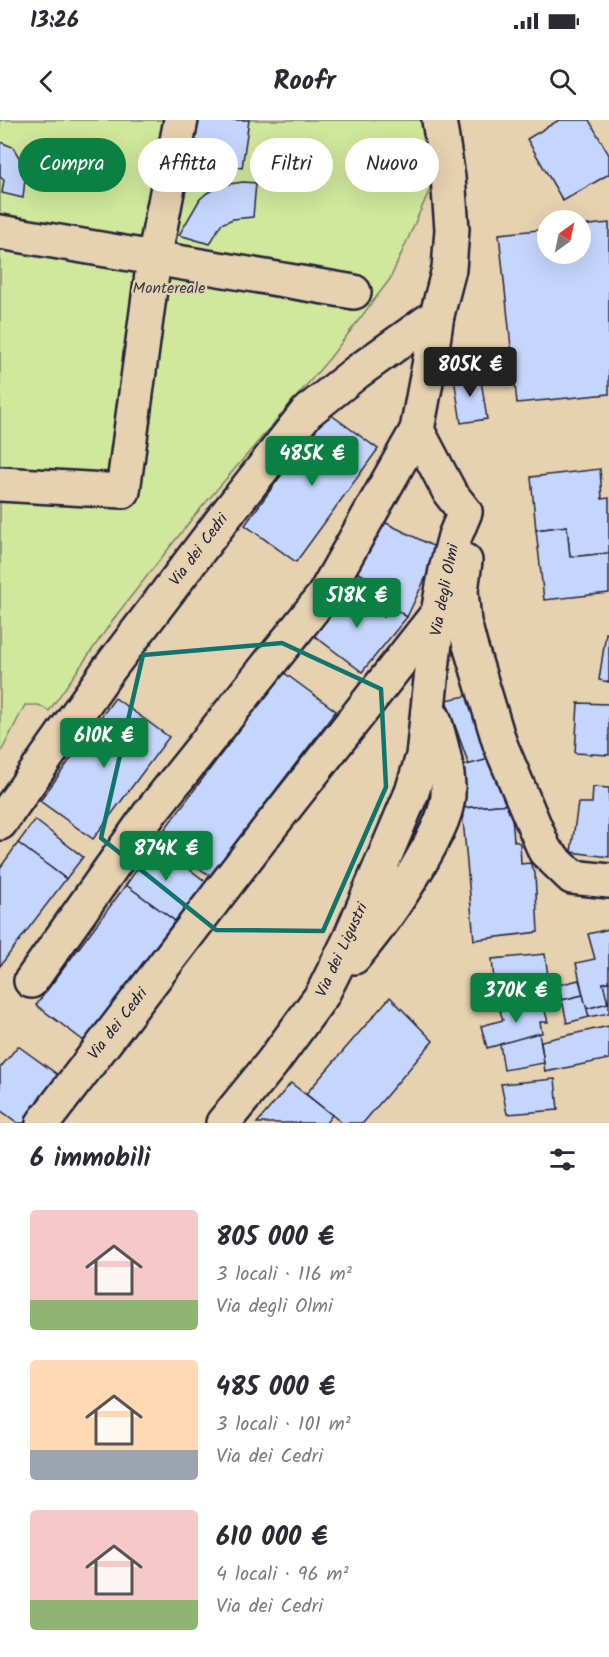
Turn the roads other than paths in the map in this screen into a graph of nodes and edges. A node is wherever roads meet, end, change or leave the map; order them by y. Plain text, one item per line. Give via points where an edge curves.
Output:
1 (181, 120) edge
2 (439, 120) edge
3 (0, 232) edge
4 (154, 259) junction
5 (354, 292) dead end
6 (437, 315) junction
7 (417, 430) junction
8 (0, 484) edge
9 (465, 512) junction
10 (438, 614) junction
11 (429, 699) junction
12 (423, 756) joint
13 (0, 824) edge
14 (609, 881) edge
15 (31, 981) dead end
16 (322, 995) junction
17 (43, 1123) edge
18 (224, 1123) edge

1 - 4 street
2 - 6 street via 452,230 449,270
3 - 4 street
4 - 5 street
4 - 8 street via 123,491
6 - 7 street
6 - 13 street, Via dei Cedri via 307,412 109,669
7 - 9 street via 450,493
7 - 15 street via 324,595 150,813
9 - 10 street, Via degli Olmi via 455,536
9 - 14 street via 470,536 461,591 464,622 500,744 545,851 572,877
10 - 11 street, Via degli Olmi
10 - 17 street, Via dei Cedri
11 - 12 street, Via degli Olmi
11 - 16 street via 446,763 445,814 398,899
12 - 16 street, Via dei Ligustri via 412,792
16 - 18 street, Via dei Ligustri

